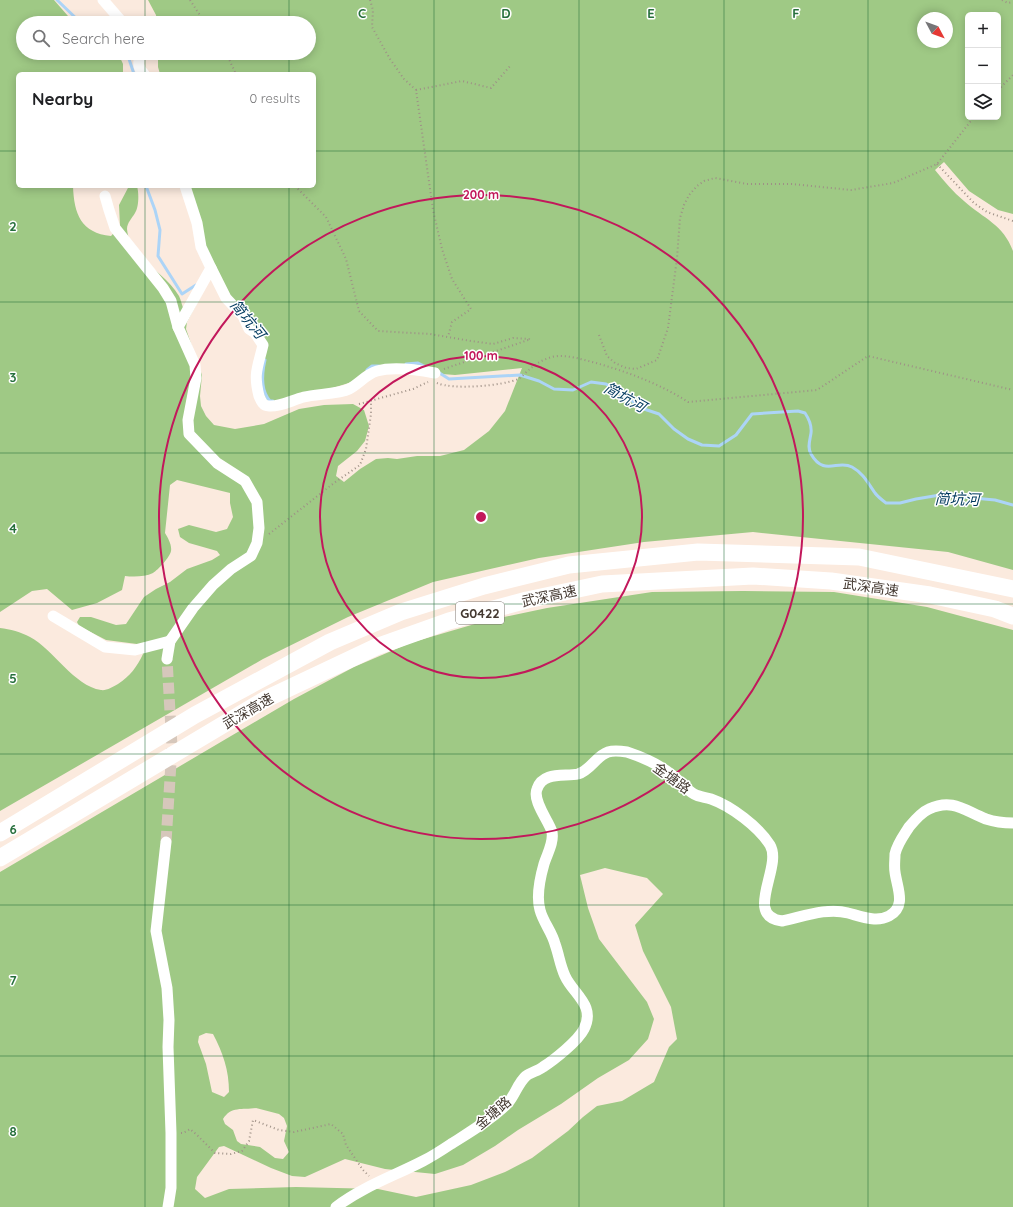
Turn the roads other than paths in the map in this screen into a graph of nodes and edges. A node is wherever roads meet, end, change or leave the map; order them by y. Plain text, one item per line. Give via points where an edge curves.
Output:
1 (103, 0) edge
2 (117, 16) edge
3 (139, 60) edge
4 (142, 72) edge
5 (186, 188) edge
6 (106, 196) dead end
7 (211, 268) junction
8 (178, 327) junction
9 (440, 370) road end
10 (1013, 589) edge
11 (53, 616) dead end
12 (1013, 616) edge
13 (170, 641) junction
14 (167, 660) tunnel mouth
15 (1013, 823) edge
16 (0, 833) edge
17 (166, 842) tunnel mouth
18 (0, 858) edge
19 (168, 1207) edge
20 (336, 1207) edge

1 - 2 street
3 - 4 street
5 - 7 street via 197,223 201,247
6 - 8 street via 115,228 163,288 171,301
7 - 8 street
7 - 9 street via 226,298 243,316 263,345 255,379 260,399 266,406 349,389 362,378 377,371
8 - 13 street via 195,365 196,378 188,420 189,434 217,463 245,481 257,502 259,528 257,543 251,556 213,585
10 - 16 highway, 武深高速 / G0422 via 859,557 698,552 569,565 484,586 401,612 330,642 196,715
11 - 13 street via 105,647 135,650
12 - 18 highway, 武深高速 / G0422 via 995,609 922,594 831,581 753,576 602,584 527,600 449,621 376,647 266,700
13 - 14 street
15 - 20 street, 金塘路 via 995,822 961,807 947,804 928,810 912,824 899,843 895,872 900,900 889,916 864,918 847,913 828,912 776,921 766,913 764,907 773,865 772,848 750,822 734,811 711,799 699,797 664,769 624,752 606,752 585,771 546,779 539,785 536,794 552,832 552,841 540,880 539,906 556,945 566,979 580,995 586,1010 587,1023 576,1040 544,1067 526,1076 509,1102 485,1121 425,1160 355,1194
17 - 19 street via 156,931 167,988 169,1020 171,1188

